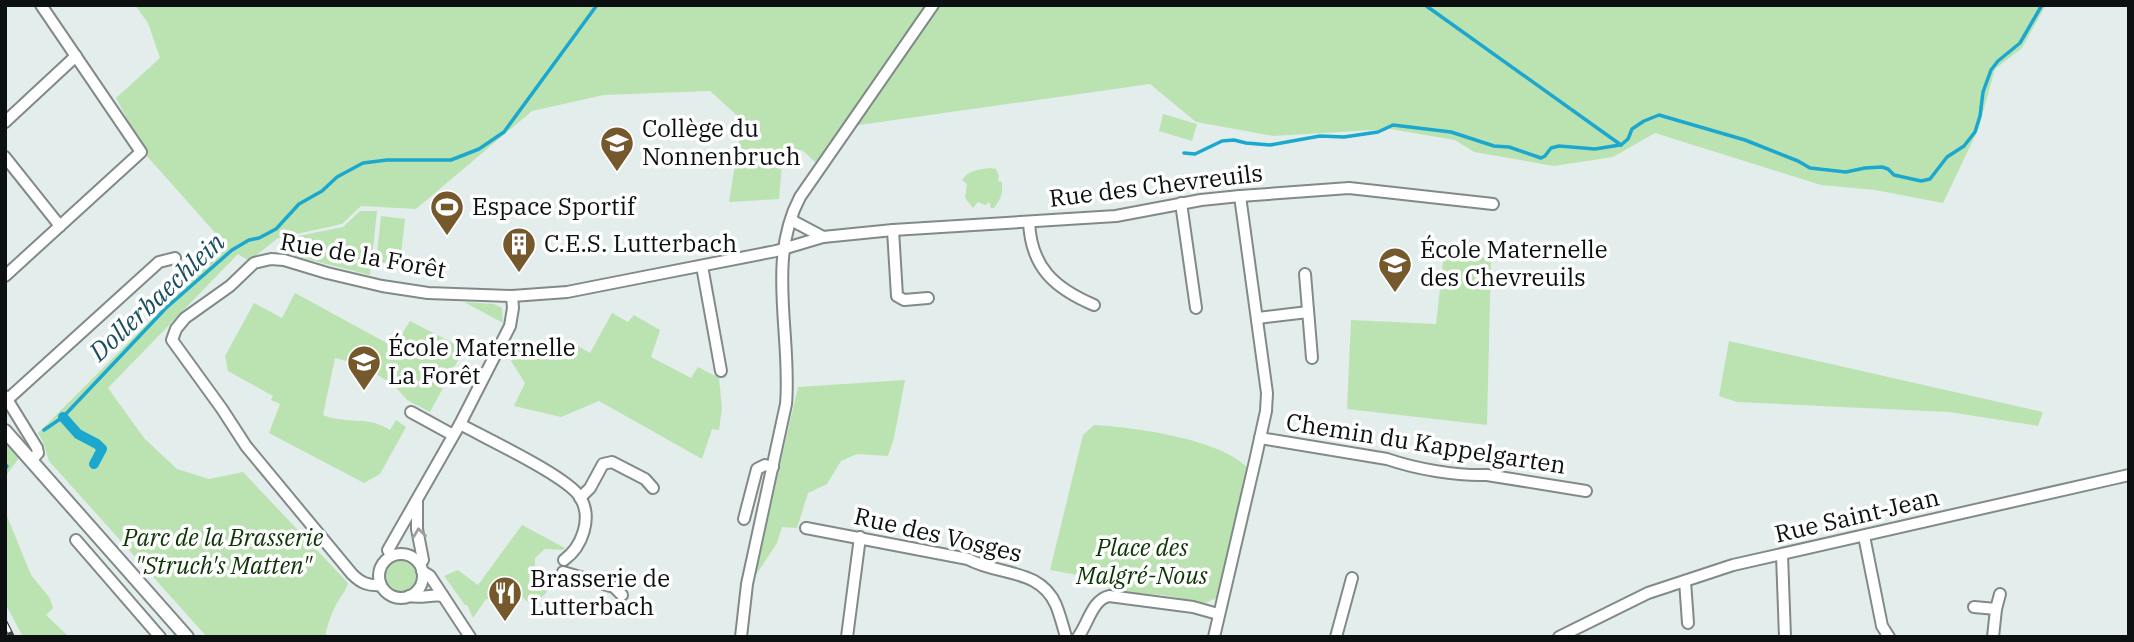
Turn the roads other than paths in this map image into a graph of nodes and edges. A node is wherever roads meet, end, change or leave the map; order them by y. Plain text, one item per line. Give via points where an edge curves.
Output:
1 (41, 5) edge
2 (933, 5) edge
3 (76, 56) junction
4 (5, 122) edge
5 (5, 157) edge
6 (1240, 195) junction
7 (1181, 203) junction
8 (1493, 204) dead end
9 (791, 220) junction
10 (1029, 222) junction
11 (60, 226) junction
12 (893, 230) junction
13 (823, 237) junction
14 (783, 249) junction
15 (176, 258) dead end
16 (702, 265) junction
17 (1305, 274) dead end
18 (5, 276) edge
19 (512, 296) junction
20 (928, 298) dead end
21 (1094, 305) dead end
22 (1196, 308) dead end
23 (1308, 312) junction
24 (1258, 318) junction
25 (1312, 358) dead end
26 (721, 371) dead end
27 (7, 397) edge
28 (411, 412) dead end
29 (460, 424) junction
30 (5, 431) edge
31 (453, 435) junction
32 (1260, 438) junction
33 (31, 461) junction
34 (773, 467) junction
35 (2129, 475) edge
36 (653, 488) dead end
37 (1586, 491) dead end
38 (580, 498) junction
39 (417, 501) junction
40 (744, 519) dead end
41 (806, 528) dead end
42 (397, 534) junction
43 (1864, 536) junction
44 (860, 537) junction
45 (76, 540) dead end
46 (1782, 555) junction
47 (391, 556) junction
48 (564, 560) dead end
49 (418, 564) junction
50 (563, 572) dead end
51 (1352, 578) dead end
52 (1685, 580) junction
53 (380, 585) junction
54 (2000, 594) dead end
55 (622, 595) dead end
56 (409, 596) junction
57 (443, 596) junction
58 (1974, 607) dead end
59 (1996, 609) junction
60 (1218, 614) junction
61 (1688, 623) dead end
62 (1885, 635) edge
63 (160, 637) edge
64 (187, 637) edge
65 (470, 637) edge
66 (741, 637) edge
67 (847, 637) edge
68 (1066, 637) edge
69 (1078, 637) edge
70 (1214, 637) edge
71 (1336, 637) edge
72 (1559, 637) edge
73 (1785, 637) edge
74 (1993, 637) edge

1 - 3 street
2 - 9 street via 806,189
3 - 4 street
3 - 11 street via 141,152
5 - 11 street
6 - 7 street, Rue des Chevreuils
6 - 8 street, Rue des Chevreuils via 1349,188
6 - 24 street
7 - 10 street, Rue des Chevreuils via 1116,216
7 - 22 street
9 - 13 street
9 - 14 street
10 - 12 street, Rue des Chevreuils
10 - 21 street via 1034,254 1052,282
11 - 18 street
12 - 13 street, Rue des Chevreuils
12 - 20 street via 897,296 904,300
13 - 14 street, Rue des Chevreuils
14 - 16 street, Rue de la Forêt
14 - 34 street via 788,384
15 - 27 street via 159,262
16 - 19 street, Rue de la Forêt via 566,292
16 - 26 street
17 - 23 street
19 - 29 street via 510,326
19 - 53 street, Rue de la Forêt via 382,286 271,259 254,263 176,329 172,340 252,455 352,574 370,586
23 - 24 street
23 - 25 street
24 - 32 street via 1267,393
27 - 33 street via 37,448
28 - 31 street
29 - 31 street
29 - 38 street via 564,481
30 - 33 main road
31 - 39 street
32 - 37 street, Chemin du Kappelgarten via 1404,465
32 - 60 street
33 - 64 main road
34 - 40 street via 757,469
34 - 66 street via 747,583
35 - 43 street, Rue Saint-Jean
36 - 38 street via 612,462 603,464
38 - 48 street via 584,534
39 - 42 street
49 -> 39 street via 423,560
41 - 44 street, Rue des Vosges
42 - 47 street via 388,550
42 - 49 street
43 - 46 street, Rue Saint-Jean
43 - 62 street
44 - 67 street
44 - 68 street, Rue des Vosges via 968,559 1034,579 1055,603
45 - 63 street
46 - 52 street, Rue Saint-Jean
46 - 73 street
47 - 49 street via 398,554
47 - 53 street via 381,565
49 - 56 street via 422,583
49 - 57 street
50 - 55 street via 614,587
51 - 71 street
52 - 61 street
52 - 72 street, Rue Saint-Jean
53 - 56 street via 390,595
54 - 59 street
56 - 57 street
57 - 65 street
58 - 59 street
59 - 74 street
60 - 69 street via 1109,596 1102,598
60 - 70 street

